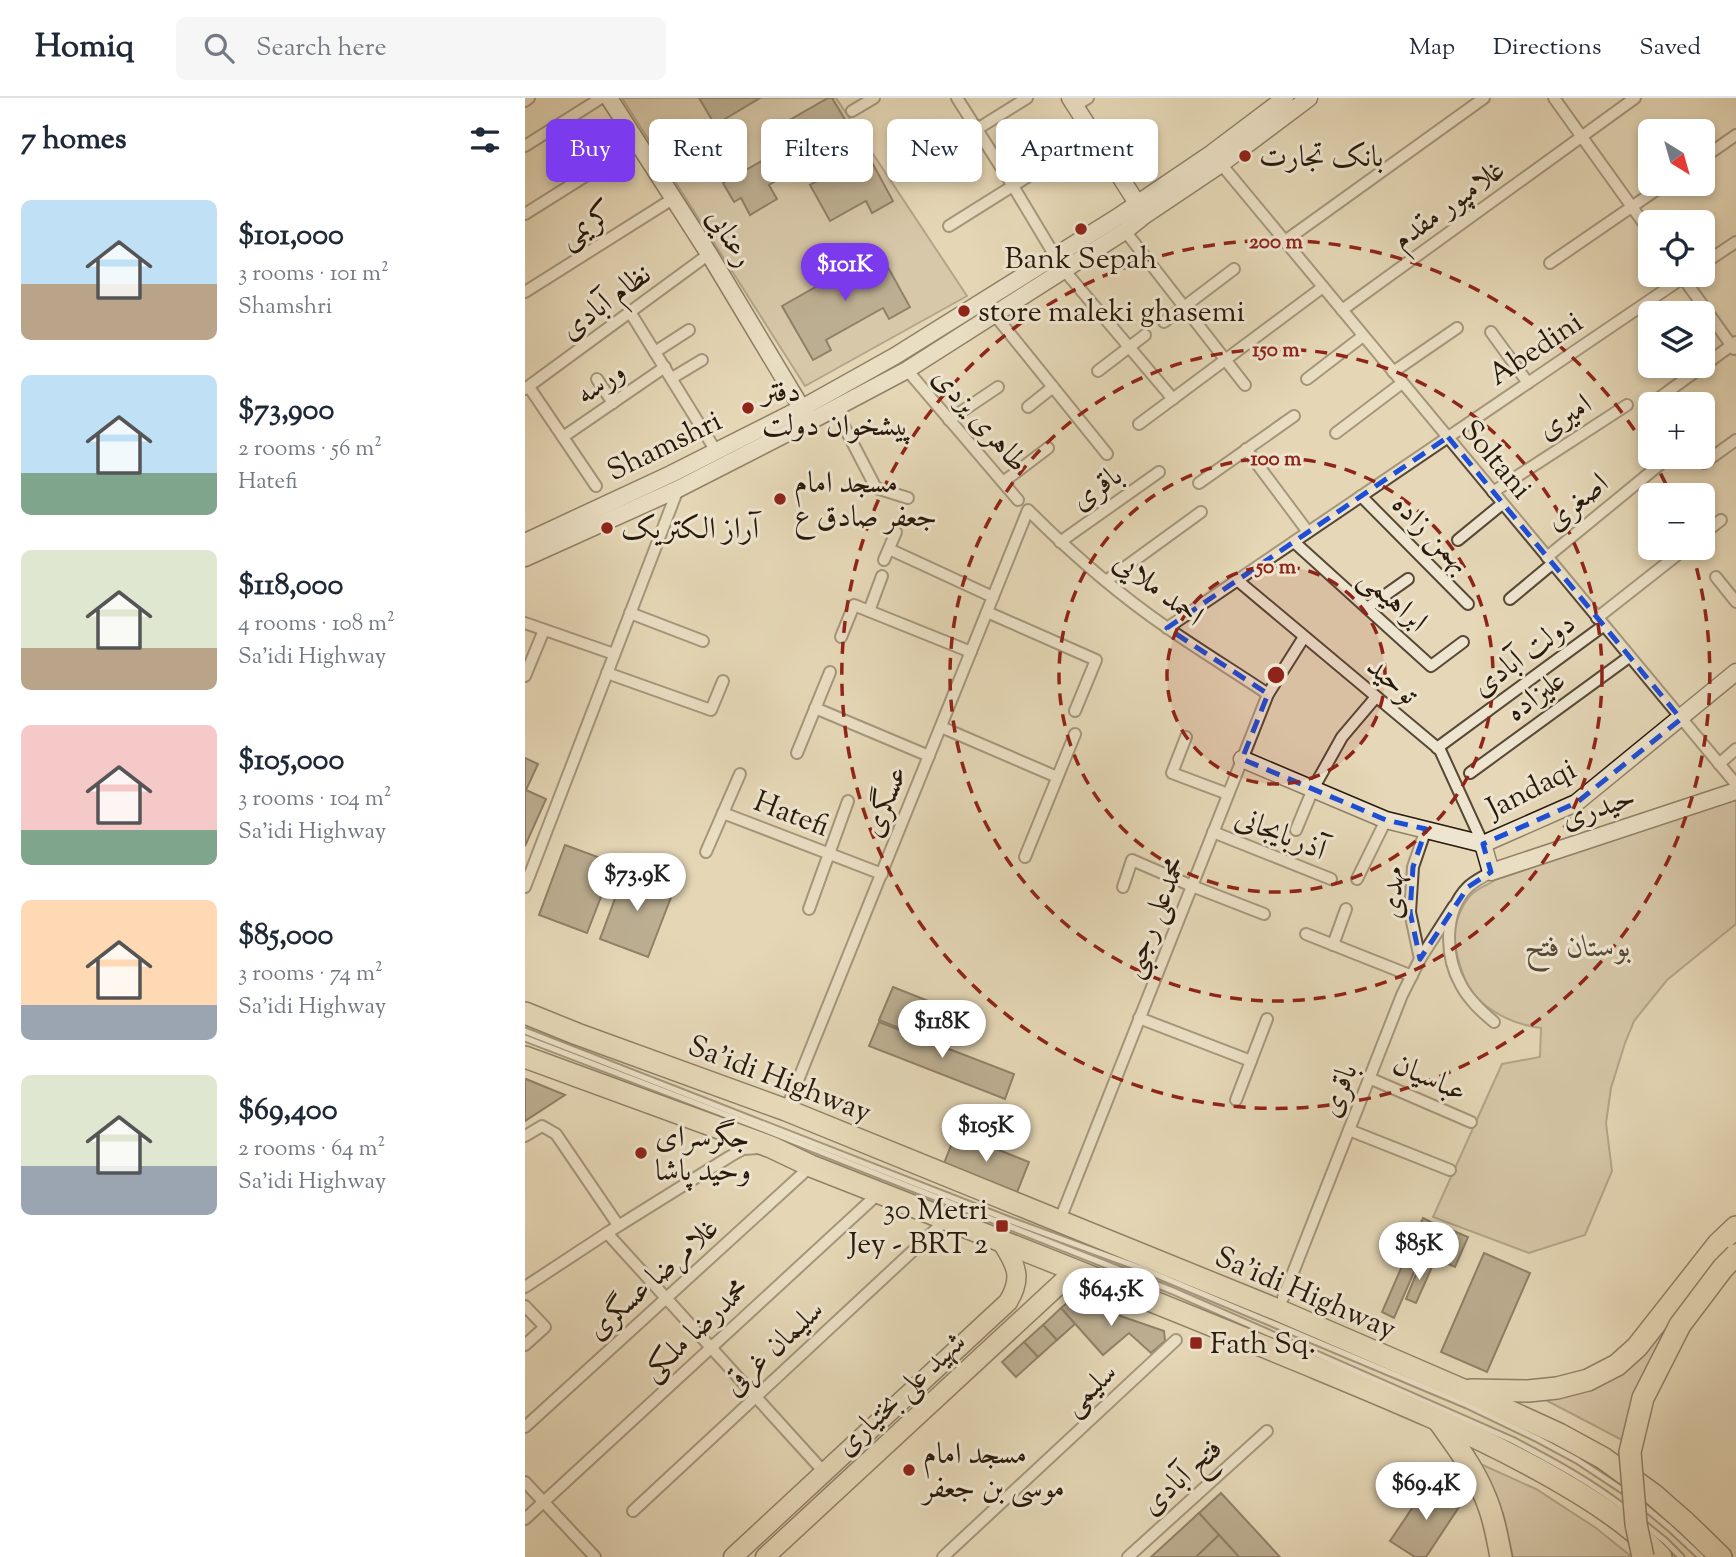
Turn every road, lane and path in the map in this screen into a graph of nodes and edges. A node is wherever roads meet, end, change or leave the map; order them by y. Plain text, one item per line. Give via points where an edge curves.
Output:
1 (601, 98) edge
2 (609, 98) edge
3 (874, 98) edge
4 (957, 98) edge
5 (1027, 98) edge
6 (1285, 98) edge
7 (1310, 98) edge
8 (1483, 98) edge
9 (1554, 98) edge
10 (1635, 98) edge
11 (1078, 101) edge
12 (852, 111) dead end
13 (971, 119) edge
14 (982, 126) edge
15 (1736, 135) edge
16 (1582, 136) junction
17 (982, 137) edge
18 (638, 143) junction
19 (525, 146) edge
20 (1715, 150) edge
21 (1216, 158) junction
22 (1019, 182) edge
23 (1013, 186) junction
24 (1648, 196) edge
25 (674, 198) junction
26 (1632, 207) junction
27 (1141, 209) junction
28 (525, 214) edge
29 (1638, 215) edge
30 (1121, 224) junction
31 (949, 226) dead end
32 (1285, 242) junction
33 (1736, 242) edge
34 (709, 254) junction
35 (1715, 256) edge
36 (1060, 263) junction
37 (1550, 263) dead end
38 (1234, 269) dead end
39 (1323, 287) junction
40 (1668, 287) edge
41 (1692, 287) edge
42 (525, 292) edge
43 (983, 301) junction
44 (1185, 306) junction
45 (1342, 310) junction
46 (630, 312) junction
47 (994, 314) junction
48 (1164, 322) dead end
49 (1457, 328) dead end
50 (689, 330) dead end
51 (1491, 332) dead end
52 (1145, 335) dead end
53 (1363, 336) junction
54 (1735, 346) edge
55 (1129, 348) junction
56 (655, 352) junction
57 (895, 356) junction
58 (702, 360) dead end
59 (1227, 360) junction
60 (664, 367) junction
61 (907, 370) junction
62 (1098, 371) dead end
63 (1393, 372) junction
64 (597, 379) dead end
65 (671, 379) junction
66 (1307, 379) dead end
67 (1402, 383) junction
68 (1528, 383) junction
69 (1245, 385) dead end
70 (998, 387) dead end
71 (1053, 387) junction
72 (527, 388) edge
73 (1668, 392) edge
74 (827, 393) junction
75 (1173, 399) junction
76 (613, 403) junction
77 (1627, 405) dead end
78 (1028, 407) dead end
79 (835, 409) junction
80 (806, 415) junction
81 (1294, 416) dead end
82 (949, 420) junction
83 (1139, 424) dead end
84 (1336, 433) dead end
85 (563, 437) junction
86 (1448, 437) junction
87 (1736, 440) edge
88 (1048, 448) dead end
89 (1246, 449) junction
90 (1107, 454) dead end
91 (1715, 455) edge
92 (721, 458) junction
93 (1655, 469) edge
94 (1159, 472) dead end
95 (675, 482) junction
96 (1003, 482) junction
97 (1199, 483) dead end
98 (596, 486) dead end
99 (1493, 492) junction
100 (1361, 496) junction
101 (908, 498) dead end
102 (1019, 500) dead end
103 (1503, 504) junction
104 (1028, 510) joint
105 (1201, 512) dead end
106 (1721, 520) dead end
107 (1715, 525) edge
108 (896, 532) dead end
109 (1308, 532) junction
110 (1458, 540) dead end
111 (525, 542) edge
112 (1060, 542) junction
113 (1294, 542) junction
114 (525, 558) edge
115 (1549, 560) junction
116 (1672, 560) edge
117 (882, 576) dead end
118 (1716, 577) dead end
119 (1408, 579) dead end
120 (1237, 580) junction
121 (1106, 581) junction
122 (993, 597) junction
123 (1510, 599) dead end
124 (1736, 602) edge
125 (1468, 604) dead end
126 (1367, 608) junction
127 (869, 611) junction
128 (987, 612) junction
129 (630, 613) junction
130 (1601, 622) junction
131 (525, 623) edge
132 (1167, 628) junction
133 (544, 630) junction
134 (1304, 637) junction
135 (841, 638) dead end
136 (703, 641) dead end
137 (1463, 642) dead end
138 (971, 652) junction
139 (614, 654) junction
140 (1629, 657) junction
141 (830, 672) dead end
142 (1736, 672) edge
143 (607, 673) junction
144 (525, 676) edge
145 (723, 681) dead end
146 (1268, 694) junction
147 (1376, 697) junction
148 (815, 708) junction
149 (1075, 712) dead end
150 (1681, 719) junction
151 (941, 726) junction
152 (1075, 734) dead end
153 (1186, 737) dead end
154 (1437, 748) junction
155 (1736, 749) edge
156 (797, 753) dead end
157 (929, 756) junction
158 (1242, 760) junction
159 (1719, 764) junction
160 (1471, 773) dead end
161 (740, 774) dead end
162 (1057, 777) junction
163 (1736, 784) edge
164 (1313, 789) junction
165 (1736, 792) edge
166 (1228, 794) junction
167 (848, 801) dead end
168 (723, 813) junction
169 (1386, 820) junction
170 (1296, 830) dead end
171 (1426, 830) junction
172 (1213, 832) junction
173 (1483, 844) junction
174 (706, 852) dead end
175 (829, 854) junction
176 (1025, 857) dead end
177 (1491, 872) junction
178 (882, 874) junction
179 (1331, 879) dead end
180 (1357, 879) dead end
181 (1192, 886) junction
182 (525, 887) edge
183 (1123, 887) dead end
184 (1454, 906) junction
185 (809, 909) dead end
186 (1346, 909) dead end
187 (1263, 914) dead end
188 (1306, 934) dead end
189 (1333, 945) junction
190 (1420, 958) junction
191 (1412, 975) junction
192 (525, 1013) edge
193 (1139, 1018) junction
194 (1267, 1019) dead end
195 (1494, 1022) dead end
196 (525, 1031) edge
197 (525, 1038) edge
198 (525, 1057) edge
199 (1251, 1061) junction
200 (1370, 1077) junction
201 (1236, 1100) dead end
202 (786, 1110) junction
203 (1471, 1122) dead end
204 (1349, 1130) junction
205 (525, 1136) edge
206 (771, 1147) junction
207 (811, 1166) junction
208 (1450, 1170) dead end
209 (880, 1193) junction
210 (946, 1220) junction
211 (1059, 1222) junction
212 (618, 1225) junction
213 (1736, 1227) edge
214 (607, 1233) junction
215 (1000, 1241) junction
216 (1736, 1255) edge
217 (1074, 1271) junction
218 (525, 1287) edge
219 (666, 1298) junction
220 (1283, 1298) dead end
221 (525, 1306) edge
222 (1176, 1340) dead end
223 (525, 1345) edge
224 (711, 1348) junction
225 (756, 1397) junction
226 (1465, 1397) junction
227 (1437, 1419) junction
228 (525, 1427) edge
229 (1267, 1431) dead end
230 (824, 1472) junction
231 (525, 1482) edge
232 (544, 1502) junction
233 (633, 1511) dead end
234 (525, 1520) edge
235 (590, 1555) edge
236 (733, 1557) edge
237 (765, 1557) edge
238 (943, 1557) edge
239 (1128, 1557) edge
240 (1501, 1557) edge
241 (1643, 1557) edge
242 (1661, 1557) edge
243 (1681, 1557) edge
244 (1701, 1557) edge
245 (1721, 1557) edge

1 - 19 street
2 - 18 main road, رعنایی
3 - 12 street
4 - 13 street
5 - 14 street
6 - 21 main road
7 - 21 main road
8 - 32 street
9 - 16 street
10 - 16 street, غلامپور مقدم
11 - 27 main road
15 - 20 street
16 - 26 street
16 - 45 street, غلامپور مقدم
17 - 23 street
18 - 25 main road, رعنایی
18 - 28 street
21 - 27 main road
21 - 32 street, Soltani
22 - 23 street
23 - 31 street
23 - 36 street
24 - 26 street
25 - 34 main road, رعنایی
25 - 42 street, کریمی
26 - 29 street
26 - 37 street
27 - 30 main road
30 - 36 main road
30 - 44 street
32 - 39 street, Soltani
33 - 35 street
34 - 46 street, نظام آبادی
34 - 80 main road, رعنایی
36 - 43 main road, Shamshri
36 - 47 main road
36 - 55 street
38 - 44 street
39 - 45 street, Soltani
39 - 59 street
40 - 68 street, Abedini
41 - 54 street
43 - 47 main road
43 - 57 main road, Shamshri
44 - 48 street
44 - 59 street
45 - 53 street, Soltani
46 - 56 street
46 - 72 street, نظام آبادی
47 - 61 main road
47 - 71 street
49 - 63 street
50 - 56 street
51 - 68 street
52 - 55 street
53 - 63 street, Soltani
53 - 66 street
54 - 73 street
55 - 62 street
55 - 75 street
56 - 60 street
57 - 61 main road
57 - 74 main road, Shamshri
58 - 65 street
59 - 69 street
59 - 75 street
60 - 65 street
60 - 76 street, ورسه
61 - 79 main road
61 - 82 street, طاهری یزدی
63 - 67 street, Soltani
64 - 76 street
65 - 92 street
67 - 84 street
67 - 86 street, Soltani
68 - 86 street, Abedini
70 - 82 street
71 - 78 street
71 - 90 street
72 - 85 street, ورسه
74 - 79 main road
74 - 80 main road, Shamshri
75 - 83 street
76 - 85 street, ورسه
77 - 99 street, امیری
79 - 80 main road
79 - 101 street via 876,488
80 - 92 main road, Shamshri
81 - 89 street
82 - 96 street, طاهری یزدی
85 - 98 street, ورسه
86 - 99 street, Soltani
86 - 100 street, Abedini
87 - 91 street
88 - 96 street
89 - 97 street
89 - 109 street
92 - 95 main road, Shamshri
93 - 115 street, اصغری
94 - 112 street, باقری
95 - 111 main road, Shamshri
95 - 114 main road, Shamshri
95 - 129 street
96 - 102 street, طاهری یزدی
99 - 103 street, Soltani
100 - 109 street, Abedini
100 - 125 street, بهمن زاده
103 - 110 street
103 - 115 street, Soltani
104 - 112 street, احمد ملایی
104 - 122 street, عسگری
105 - 121 street
106 - 107 street
108 - 122 street via 887,554
109 - 113 street, Abedini
112 - 121 street, احمد ملایی
113 - 120 street, Abedini
113 - 126 street, ابراهیمی
115 - 123 street, اصغری
115 - 130 street, Soltani
116 - 130 street, دولت آبادی
117 - 127 street
118 - 124 street
119 - 126 street
120 - 132 street, Abedini
120 - 134 street, توحید
121 - 132 street, احمد ملایی
122 - 128 street, عسگری
126 - 137 street, ابراهیمی via 1431,666
127 - 135 street via 854,605
127 - 138 street
128 - 138 street, عسگری
128 - 149 street via 1096,660
129 - 136 street
129 - 139 street
130 - 140 street, Soltani
130 - 154 street, دولت آبادی
131 - 133 street
132 - 146 street, احمد ملایی
133 - 139 street
133 - 144 street
134 - 146 street, محمدعلی رجبی
134 - 147 street, توحید
138 - 151 street, عسگری
139 - 143 street
140 - 150 street, Soltani
140 - 160 street, علیزاده
141 - 148 street
142 - 150 main road, Jandaqi
143 - 145 street via 711,710
143 - 182 street
146 - 158 street, محمدعلی رجبی
147 - 154 street, توحید
147 - 164 street via 1342,737
148 - 156 street
148 - 157 street
150 - 159 street, Soltani
150 - 173 main road, Jandaqi via 1576,803
151 - 157 street, عسگری
151 - 162 street
152 - 162 street
153 - 166 street via 1172,773
154 - 173 street, توحید
155 - 159 street
157 - 178 street, عسگری
158 - 164 main road, Jandaqi
158 - 166 street, محمدعلی رجبی
159 - 163 street, Soltani
161 - 168 street, Hatefi
162 - 176 street
164 - 169 main road, Jandaqi
164 - 170 street
165 - 177 main road, حیدری
166 - 172 street, محمدعلی رجبی
167 - 175 street
168 - 174 street, Hatefi
168 - 175 street, Hatefi
169 - 171 main road, Jandaqi
169 - 180 street
171 - 173 main road, Jandaqi
171 - 190 street, مهدی via 1413,867 1411,912
172 - 179 street, آذربایجانی
172 - 181 street, محمدعلی رجبی
173 - 177 main road
175 - 178 street, Hatefi
175 - 185 street
177 - 184 street, حیدری via 1468,887
178 - 202 street, عسگری
181 - 183 street via 1132,860
181 - 187 street
181 - 193 street, محمدعلی رجبی
184 - 190 street, باقری
184 - 195 street via 1449,931 1451,964 1475,1006
186 - 189 street
188 - 189 street
189 - 191 street
190 - 191 street, باقری
191 - 200 street, باقری
192 - 202 highway, Sa'idi Highway
193 - 199 street
193 - 211 street, محمدعلی رجبی
194 - 199 street
196 - 226 lane
197 - 243 lane via 1173,1291 1461,1417 1549,1459 1596,1488
198 - 206 highway
199 - 201 street
200 - 203 street, عباسیان
200 - 204 street, باقری
202 - 211 highway, Sa'idi Highway
204 - 208 street
204 - 220 street, باقری
205 - 212 street via 542,1126 556,1134
206 - 207 highway
206 - 212 street via 743,1149
207 - 209 highway
207 - 219 street, غلامرضا عسگری
209 - 210 highway
209 - 224 street, محمدرضا ملکی
210 - 215 highway
210 - 225 street, سلیمان غرقی
211 - 226 highway, Sa'idi Highway via 1277,1310
212 - 214 street
213 - 226 highway via 1617,1365 1588,1380 1557,1388
214 - 218 street
214 - 219 street
215 - 217 highway
215 - 230 main road, شهید علی بختیاری via 1017,1270 1008,1302
216 - 241 highway, bridge via 1680,1325 1643,1398 1630,1452
217 - 227 highway
217 - 237 main road, شهید علی بختیاری
219 - 224 street
219 - 228 street, غلامرضا عسگری
221 - 223 street via 545,1327
222 - 238 street, سلیمی
224 - 225 street
224 - 232 street, محمدرضا ملکی
225 - 230 street
225 - 233 street, سلیمان غرقی
226 - 244 lane via 1603,1476
226 - 245 highway, Sa'idi Highway via 1559,1434 1603,1458 1654,1495
227 - 240 highway via 1484,1494
227 - 242 highway via 1566,1485 1606,1510
229 - 239 street, فتح آبادی
230 - 236 main road, شهید علی بختیاری
231 - 232 street
232 - 234 street, محمدرضا ملکی
232 - 235 street

